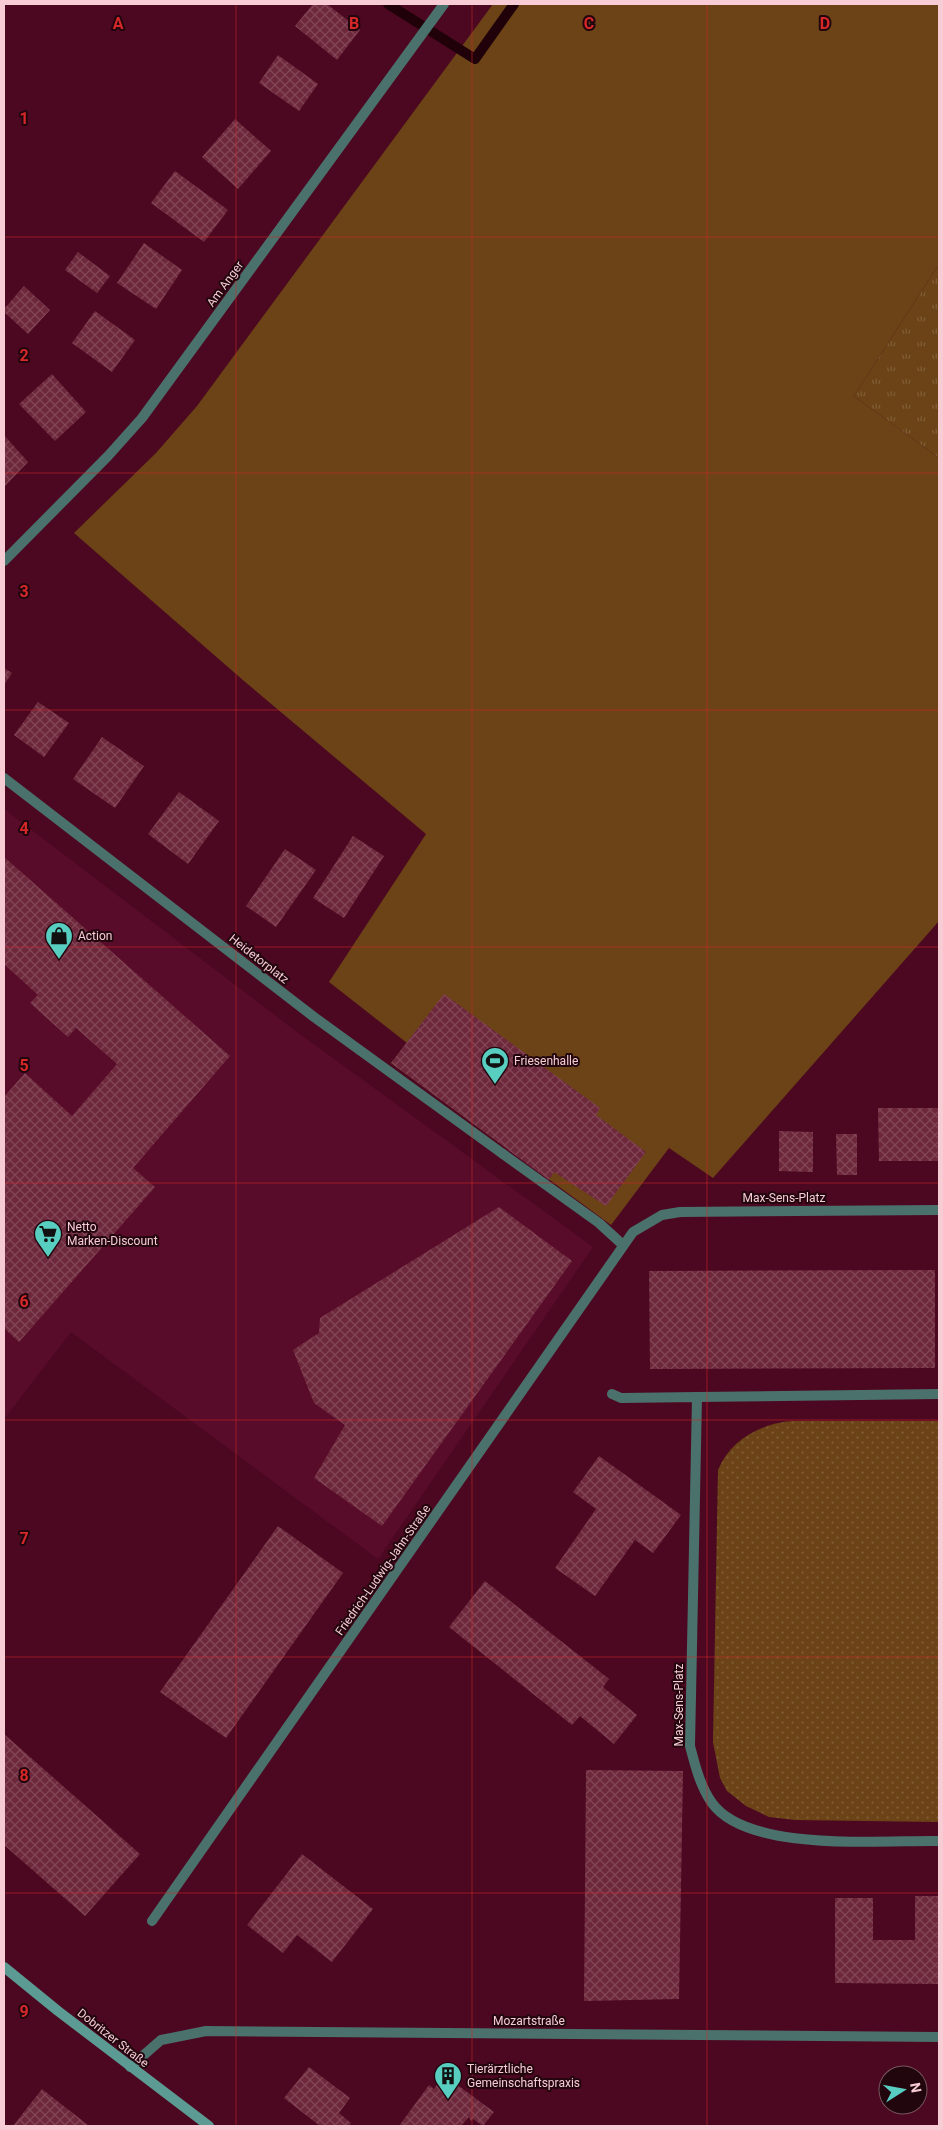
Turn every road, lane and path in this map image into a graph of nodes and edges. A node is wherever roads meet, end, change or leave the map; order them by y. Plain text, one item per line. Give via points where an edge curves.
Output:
1 (444, 5) edge
2 (4, 561) edge
3 (4, 778) edge
4 (939, 1210) edge
5 (634, 1232) joint
6 (623, 1245) junction
7 (612, 1394) dead end
8 (939, 1394) edge
9 (697, 1397) junction
10 (939, 1841) edge
11 (152, 1921) dead end
12 (4, 1966) edge
13 (939, 2037) edge
14 (130, 2067) junction
15 (209, 2126) edge

1 - 2 street, Am Anger via 142,418
3 - 6 street, Heidetorplatz via 314,1017 599,1223
4 - 5 street, Max-Sens-Platz via 680,1212 662,1216
5 - 6 street, Friedrich-Ludwig-Jahn-Straße
6 - 11 street, Friedrich-Ludwig-Jahn-Straße
7 - 9 street via 621,1398
8 - 9 street
9 - 10 street, Max-Sens-Platz via 690,1746 697,1773 712,1804 755,1831 793,1839
12 - 14 main road, Dobritzer Straße
13 - 14 street, Mozartstraße via 206,2031 161,2040
14 - 15 main road, Dobritzer Straße

